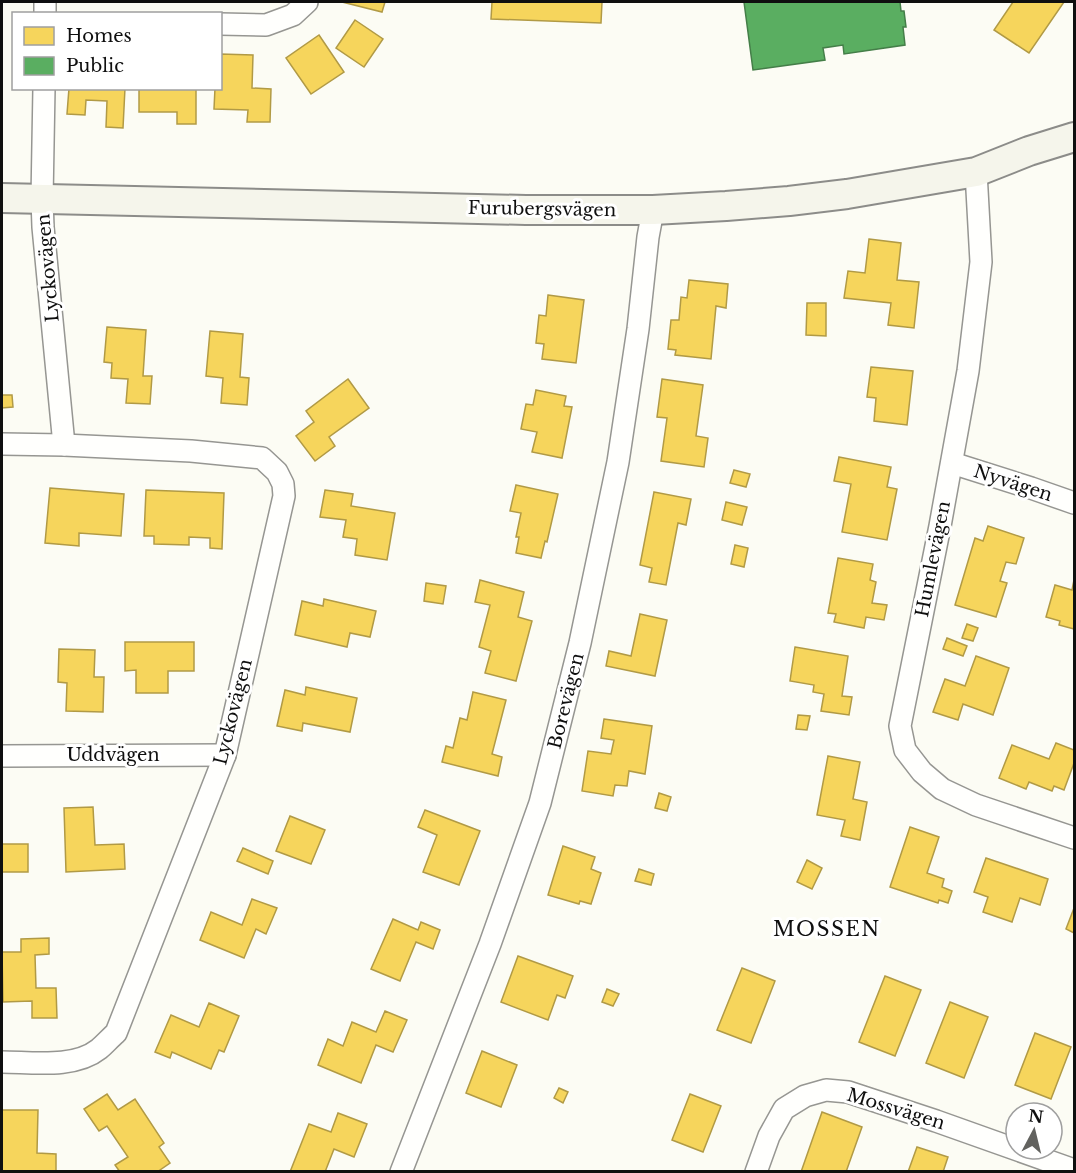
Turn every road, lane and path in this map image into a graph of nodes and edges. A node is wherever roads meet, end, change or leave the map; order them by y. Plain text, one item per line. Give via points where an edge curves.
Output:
1 (307, 2) edge
2 (222, 24) edge
3 (44, 90) edge
4 (1074, 137) edge
5 (976, 172) junction
6 (2, 198) edge
7 (42, 199) junction
8 (653, 210) junction
9 (2, 444) edge
10 (64, 445) junction
11 (952, 463) junction
12 (1074, 503) edge
13 (225, 755) junction
14 (2, 756) edge
15 (1074, 838) edge
16 (2, 1062) edge
17 (1074, 1170) edge
18 (401, 1172) edge
19 (756, 1172) edge

1 - 2 street via 293,15 266,25
3 - 7 street, Lyckovägen
4 - 5 street, Furubergsvägen
5 - 8 street, Furubergsvägen via 789,201
5 - 11 street, Humlevägen via 981,262
6 - 7 street, Furubergsvägen
7 - 8 street, Furubergsvägen
7 - 10 street, Lyckovägen
8 - 18 street, Borevägen via 618,462 580,643 540,803
9 - 10 street, Lyckovägen
10 - 13 street, Lyckovägen via 262,458 277,472 284,496
11 - 12 street, Nyvägen
11 - 15 street, Humlevägen via 900,726 905,750 942,789 976,805
13 - 14 street, Uddvägen
13 - 16 street, Lyckovägen via 116,1033 97,1051 68,1063
17 - 19 street, Mossvägen via 848,1092 826,1090 805,1096 784,1109

